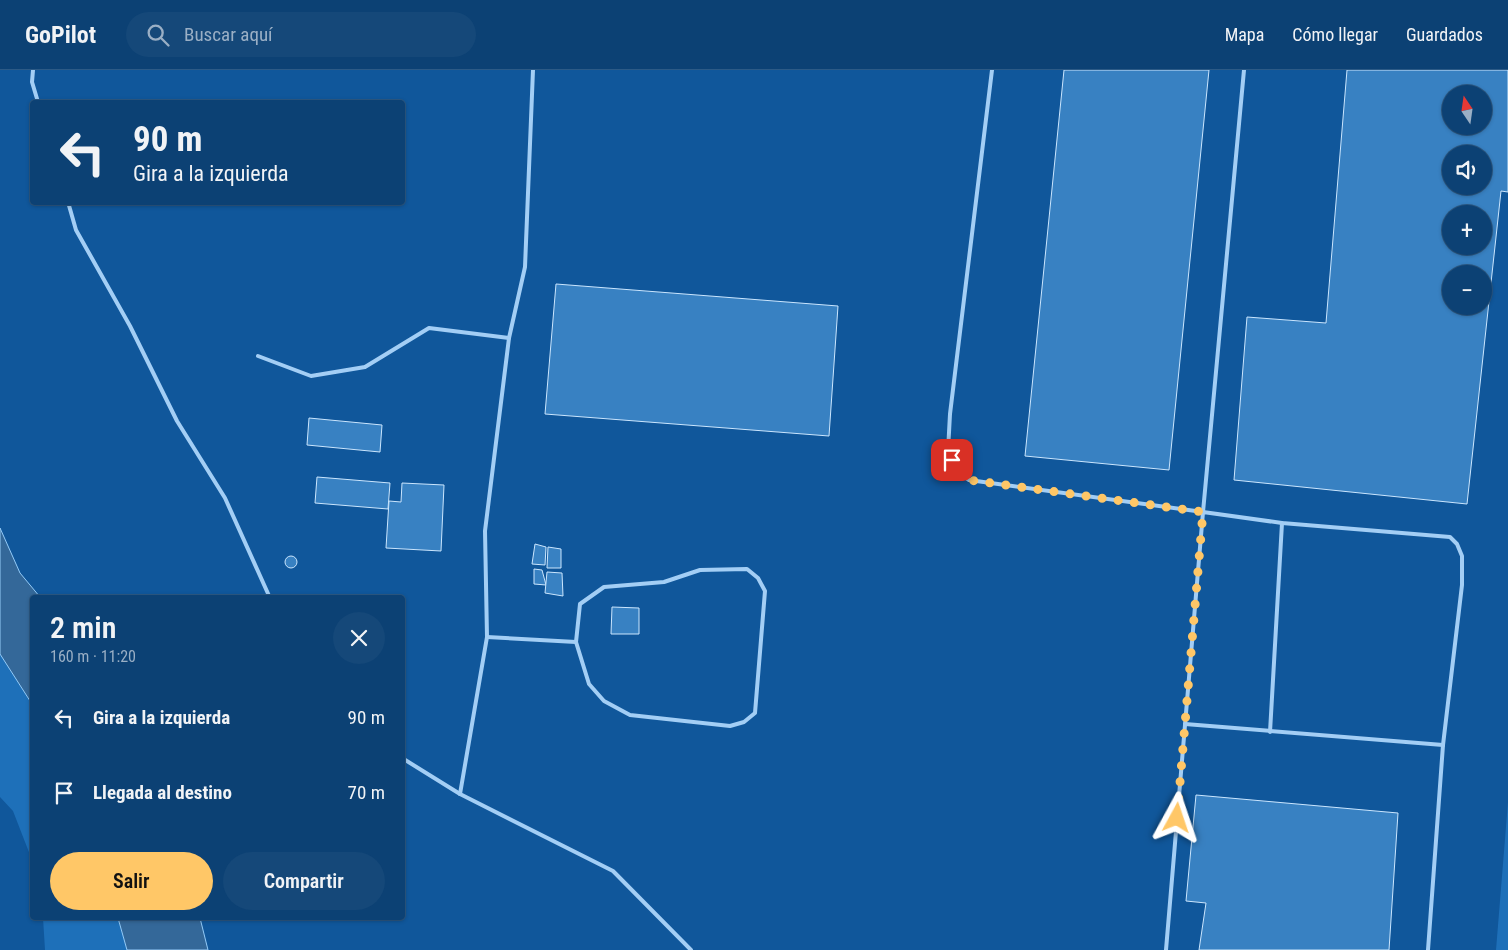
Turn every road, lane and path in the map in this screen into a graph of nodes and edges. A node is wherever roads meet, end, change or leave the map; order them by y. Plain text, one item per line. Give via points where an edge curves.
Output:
1 (33, 70) edge
2 (533, 70) edge
3 (992, 70) edge
4 (1244, 70) edge
5 (37, 100) edge
6 (69, 205) edge
7 (509, 338) junction
8 (258, 356) dead end
9 (1203, 512) junction
10 (1282, 523) junction
11 (269, 595) edge
12 (487, 637) junction
13 (576, 642) junction
14 (1185, 724) junction
15 (1270, 732) junction
16 (1443, 745) junction
17 (405, 760) edge
18 (460, 794) junction
19 (691, 950) edge
20 (1166, 950) edge
21 (1428, 950) edge

1 - 5 lane via 32,82
2 - 7 lane via 525,268
3 - 9 lane via 950,414 948,450 955,470 969,480
4 - 9 lane
6 - 11 lane via 76,230 130,326 177,421 225,498
7 - 8 lane via 429,328 365,367 311,376
7 - 12 lane via 485,531
9 - 10 lane
9 - 14 lane
10 - 15 lane
10 - 16 lane via 1450,537 1457,544 1462,556 1462,585
12 - 13 lane
12 - 18 lane
13 - 13 lane via 580,604 604,587 664,582 700,570 747,569 758,578 764,591 754,713 744,722 730,726 630,715 604,701 589,684
14 - 15 lane
14 - 20 lane
15 - 16 lane
16 - 21 lane
17 - 18 lane
18 - 19 lane via 613,871

